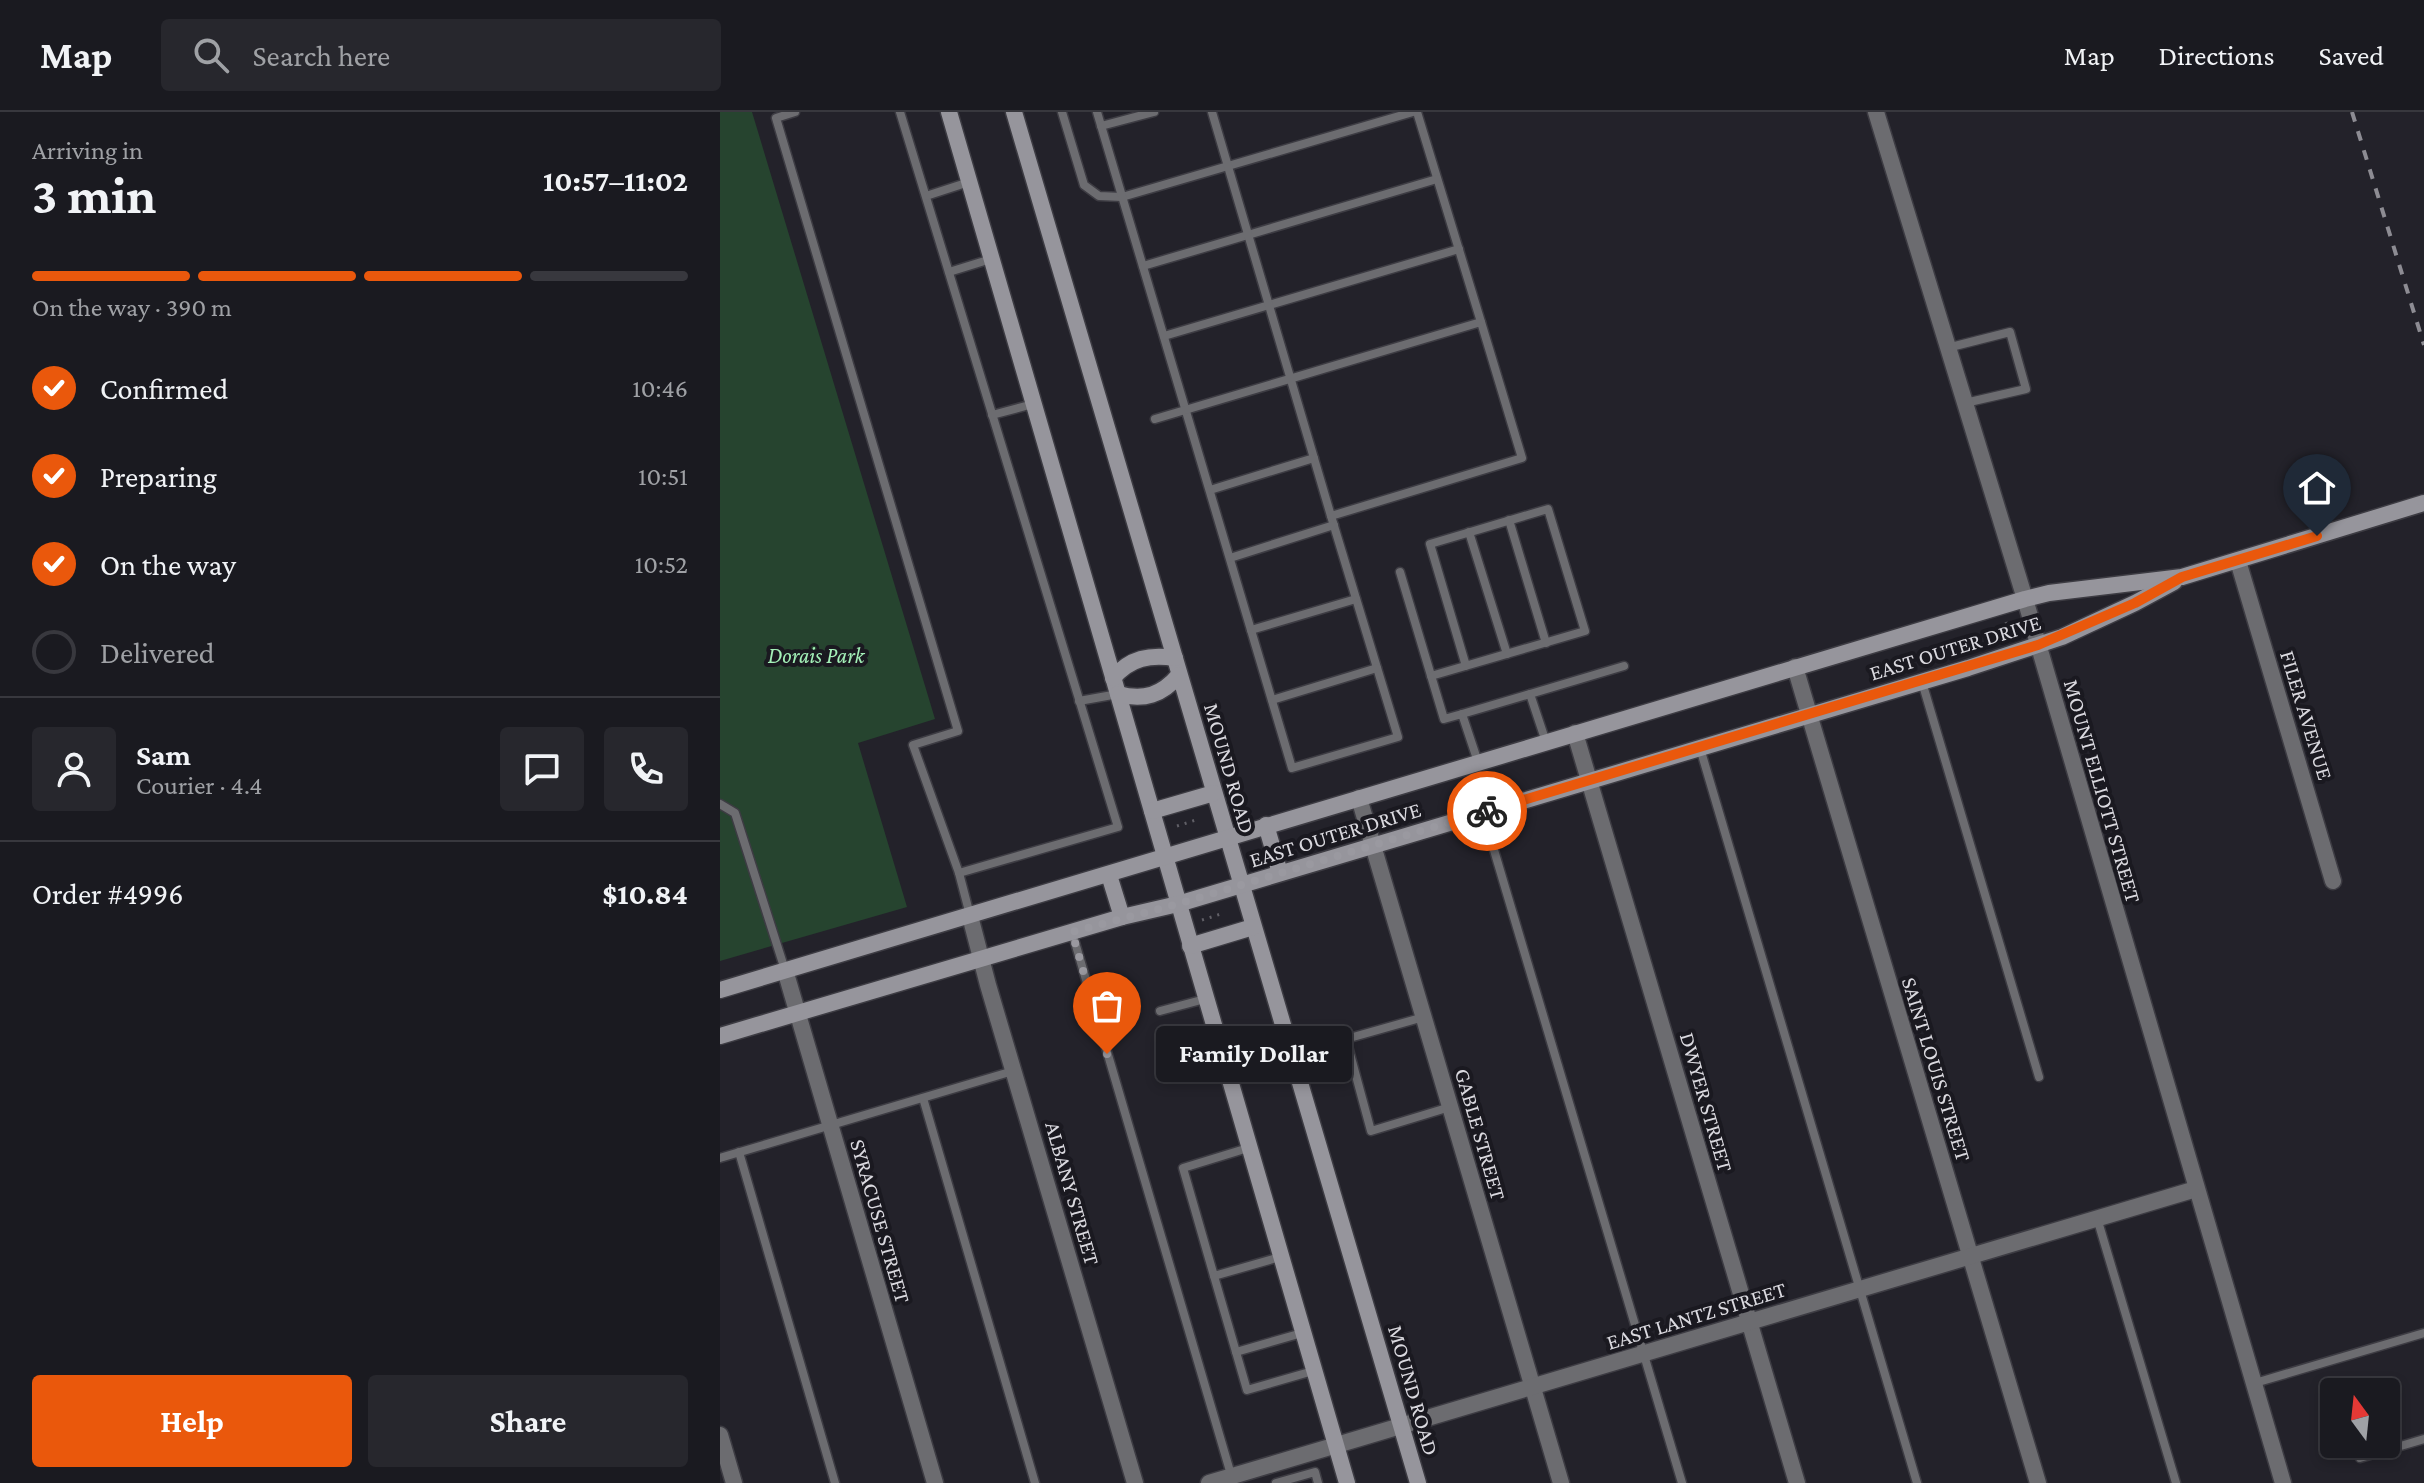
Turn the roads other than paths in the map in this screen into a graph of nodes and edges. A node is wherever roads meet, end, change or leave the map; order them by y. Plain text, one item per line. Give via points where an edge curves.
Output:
1 (795, 112) edge
2 (900, 112) edge
3 (949, 112) edge
4 (1014, 112) edge
5 (1062, 112) edge
6 (1097, 112) edge
7 (1154, 112) edge
8 (1212, 112) edge
9 (1415, 112) edge
10 (1876, 112) edge
11 (1101, 126) junction
12 (1228, 166) junction
13 (1437, 179) junction
14 (969, 182) junction
15 (926, 196) junction
16 (1122, 197) junction
17 (1248, 234) junction
18 (1459, 249) junction
19 (991, 259) junction
20 (1143, 266) junction
21 (949, 272) junction
22 (1269, 305) junction
23 (1481, 322) junction
24 (1164, 336) junction
25 (1947, 348) junction
26 (1290, 379) junction
27 (2037, 386) dead end
28 (2026, 389) junction
29 (1033, 404) junction
30 (1963, 404) junction
31 (1186, 409) junction
32 (992, 415) junction
33 (1155, 419) dead end
34 (1314, 458) junction
35 (1210, 490) junction
36 (2424, 503) edge
37 (1509, 520) junction
38 (1332, 521) junction
39 (1469, 532) junction
40 (1230, 558) junction
41 (2238, 561) junction
42 (1400, 572) dead end
43 (2182, 577) junction
44 (1356, 599) junction
45 (2025, 599) junction
46 (1251, 630) junction
47 (1546, 643) junction
48 (2038, 645) junction
49 (1507, 654) junction
50 (1177, 666) junction
51 (1466, 666) junction
52 (1624, 666) dead end
53 (1795, 667) junction
54 (1377, 668) junction
55 (1431, 676) junction
56 (1922, 682) junction
57 (1115, 686) junction
58 (1530, 694) junction
59 (1272, 700) junction
60 (1079, 701) junction
61 (1462, 714) junction
62 (1809, 715) junction
63 (1575, 733) junction
64 (1546, 742) junction
65 (1700, 748) junction
66 (1478, 762) junction
67 (1589, 781) junction
68 (1214, 793) junction
69 (1359, 798) junction
70 (720, 804) edge
71 (1152, 811) junction
72 (1483, 813) junction
73 (1266, 825) junction
74 (1227, 837) junction
75 (1373, 845) junction
76 (1164, 855) junction
77 (959, 873) junction
78 (1280, 873) junction
79 (1109, 875) junction
80 (2333, 881) dead end
81 (1241, 885) junction
82 (1178, 904) junction
83 (970, 916) junction
84 (1122, 917) junction
85 (1253, 927) junction
86 (1072, 932) junction
87 (1190, 946) junction
88 (983, 958) junction
89 (785, 970) junction
90 (720, 990) edge
91 (1205, 999) junction
92 (1160, 1011) dead end
93 (798, 1013) junction
94 (1424, 1017) junction
95 (720, 1036) edge
96 (1013, 1071) junction
97 (2039, 1077) dead end
98 (923, 1098) junction
99 (1450, 1107) junction
100 (830, 1125) junction
101 (1248, 1148) junction
102 (739, 1152) junction
103 (720, 1158) edge
104 (2196, 1189) junction
105 (2097, 1218) junction
106 (1970, 1256) junction
107 (1280, 1257) junction
108 (1214, 1276) junction
109 (1861, 1289) junction
110 (1750, 1322) junction
111 (1302, 1333) junction
112 (2424, 1333) edge
113 (1236, 1352) junction
114 (1644, 1354) junction
115 (1313, 1371) junction
116 (2254, 1384) junction
117 (1533, 1387) junction
118 (1402, 1426) junction
119 (720, 1435) edge
120 (2424, 1439) edge
121 (1336, 1446) junction
122 (2400, 1446) edge
123 (1259, 1476) edge
124 (1232, 1480) edge
125 (734, 1483) edge
126 (835, 1483) edge
127 (935, 1483) edge
128 (1035, 1483) edge
129 (1135, 1483) edge
130 (1209, 1483) edge
131 (1276, 1483) edge
132 (1318, 1483) edge
133 (1347, 1483) edge
134 (1418, 1483) edge
135 (1561, 1483) edge
136 (1682, 1483) edge
137 (1797, 1483) edge
138 (1917, 1483) edge
139 (2038, 1483) edge
140 (2176, 1483) edge
141 (2283, 1483) edge

1 - 77 lane via 776,118 958,731 913,745
2 - 15 lane
3 - 14 main road
4 - 50 main road, MOUND ROAD
5 - 16 lane via 1084,185 1099,196
6 - 11 lane
7 - 11 lane
8 - 12 lane
9 - 12 lane
9 - 13 lane
10 - 25 street, MOUNT ELLIOTT STREET
11 - 16 lane
12 - 16 lane
12 - 17 lane
13 - 17 lane
13 - 18 lane
14 - 15 lane
14 - 19 main road
15 - 21 lane
16 - 20 lane
17 - 20 lane
17 - 22 lane
18 - 22 lane
18 - 23 lane
19 - 21 lane
19 - 29 main road
20 - 24 lane
21 - 32 lane
22 - 24 lane
22 - 26 lane
23 - 26 lane
23 - 38 lane via 1522,458
24 - 31 lane
25 - 28 lane via 2015,331
25 - 30 street, MOUNT ELLIOTT STREET
26 - 31 lane
26 - 34 lane
27 - 28 lane
28 - 30 lane
29 - 32 lane
29 - 57 main road
30 - 45 street, MOUNT ELLIOTT STREET
31 - 33 lane
31 - 35 lane
32 - 60 lane
34 - 35 lane
34 - 38 lane
35 - 40 lane
36 - 41 main road, EAST OUTER DRIVE
37 - 39 lane
37 - 47 lane
37 - 47 lane via 1548,509 1585,631
38 - 40 lane
38 - 44 lane
39 - 49 lane
39 - 51 lane via 1430,544
40 - 46 lane
41 - 43 main road, EAST OUTER DRIVE
41 - 80 street, FILER AVENUE
42 - 55 lane
43 - 45 main road, EAST OUTER DRIVE
43 - 48 main road, EAST OUTER DRIVE
44 - 46 lane
44 - 54 lane
45 - 48 street, MOUNT ELLIOTT STREET
45 - 53 main road, EAST OUTER DRIVE
46 - 59 lane
47 - 49 lane
48 - 56 main road, EAST OUTER DRIVE
48 - 104 street, MOUNT ELLIOTT STREET
49 - 51 lane
50 - 57 main road via 1151,656 1141,659 1121,669
50 - 57 main road via 1168,689 1151,696 1135,699
50 - 68 main road, MOUND ROAD
51 - 55 lane
52 - 58 lane
53 - 62 street, SAINT LOUIS STREET
53 - 63 main road, EAST OUTER DRIVE
54 - 59 lane
54 - 59 lane via 1398,737 1292,768
55 - 61 lane via 1444,719
56 - 62 main road, EAST OUTER DRIVE
56 - 97 lane
57 - 60 lane
57 - 71 main road
58 - 61 lane
58 - 64 lane
60 - 77 lane via 1118,827
61 - 66 lane
62 - 65 main road, EAST OUTER DRIVE
62 - 106 street, SAINT LOUIS STREET
63 - 64 main road, EAST OUTER DRIVE
63 - 67 street, DWYER STREET
64 - 66 main road, EAST OUTER DRIVE
65 - 67 main road, EAST OUTER DRIVE
65 - 109 lane
66 - 69 main road, EAST OUTER DRIVE
67 - 72 main road, EAST OUTER DRIVE
67 - 110 street, DWYER STREET
68 - 71 main road
68 - 74 main road, MOUND ROAD
69 - 73 main road, EAST OUTER DRIVE
69 - 75 street, GABLE STREET
70 - 89 lane via 735,813
71 - 76 main road
72 - 75 main road, EAST OUTER DRIVE
72 - 114 lane
73 - 74 main road, EAST OUTER DRIVE
73 - 78 main road
74 - 76 main road, EAST OUTER DRIVE
74 - 81 main road, MOUND ROAD
75 - 78 main road, EAST OUTER DRIVE
75 - 94 street, GABLE STREET
76 - 79 main road, EAST OUTER DRIVE
76 - 82 main road
77 - 83 lane
78 - 81 main road, EAST OUTER DRIVE
79 - 83 main road, EAST OUTER DRIVE
79 - 84 main road
81 - 82 main road, EAST OUTER DRIVE
81 - 85 main road, MOUND ROAD
82 - 84 main road, EAST OUTER DRIVE
82 - 87 main road
83 - 88 street, ALBANY STREET
83 - 89 main road, EAST OUTER DRIVE
84 - 86 main road, EAST OUTER DRIVE
85 - 87 main road
85 - 118 main road, MOUND ROAD
86 - 88 main road, EAST OUTER DRIVE
86 - 124 lane
87 - 91 main road
88 - 93 main road, EAST OUTER DRIVE
88 - 96 street, ALBANY STREET
89 - 90 main road, EAST OUTER DRIVE
89 - 93 street, SYRACUSE STREET
91 - 92 lane
91 - 101 main road
93 - 95 main road, EAST OUTER DRIVE
93 - 100 street, SYRACUSE STREET
94 - 99 street, GABLE STREET
94 - 99 lane via 1346,1039 1371,1131
96 - 98 lane
96 - 129 street, ALBANY STREET
98 - 100 lane
98 - 128 lane
99 - 117 street, GABLE STREET
100 - 102 lane
100 - 127 street, SYRACUSE STREET
101 - 107 main road
101 - 108 lane via 1183,1168
102 - 103 lane
102 - 126 lane
104 - 105 street, EAST LANTZ STREET
104 - 116 street, MOUNT ELLIOTT STREET
105 - 106 street, EAST LANTZ STREET
105 - 140 lane
106 - 109 street, EAST LANTZ STREET
106 - 139 street, SAINT LOUIS STREET
107 - 108 lane
107 - 111 main road
108 - 113 lane
109 - 110 street, EAST LANTZ STREET
109 - 138 lane
110 - 114 street, EAST LANTZ STREET
110 - 137 street, DWYER STREET
111 - 113 lane
111 - 115 main road
112 - 116 lane
113 - 115 lane via 1247,1390
114 - 117 street, EAST LANTZ STREET
114 - 136 lane
115 - 121 main road
116 - 141 street, MOUNT ELLIOTT STREET
117 - 118 street, EAST LANTZ STREET
117 - 135 street, GABLE STREET
118 - 121 street, EAST LANTZ STREET
118 - 134 main road, MOUND ROAD
119 - 125 street
120 - 122 lane
121 - 123 street, EAST LANTZ STREET
121 - 133 main road
123 - 124 street, EAST LANTZ STREET
124 - 130 street, EAST LANTZ STREET
131 - 132 lane via 1315,1472

